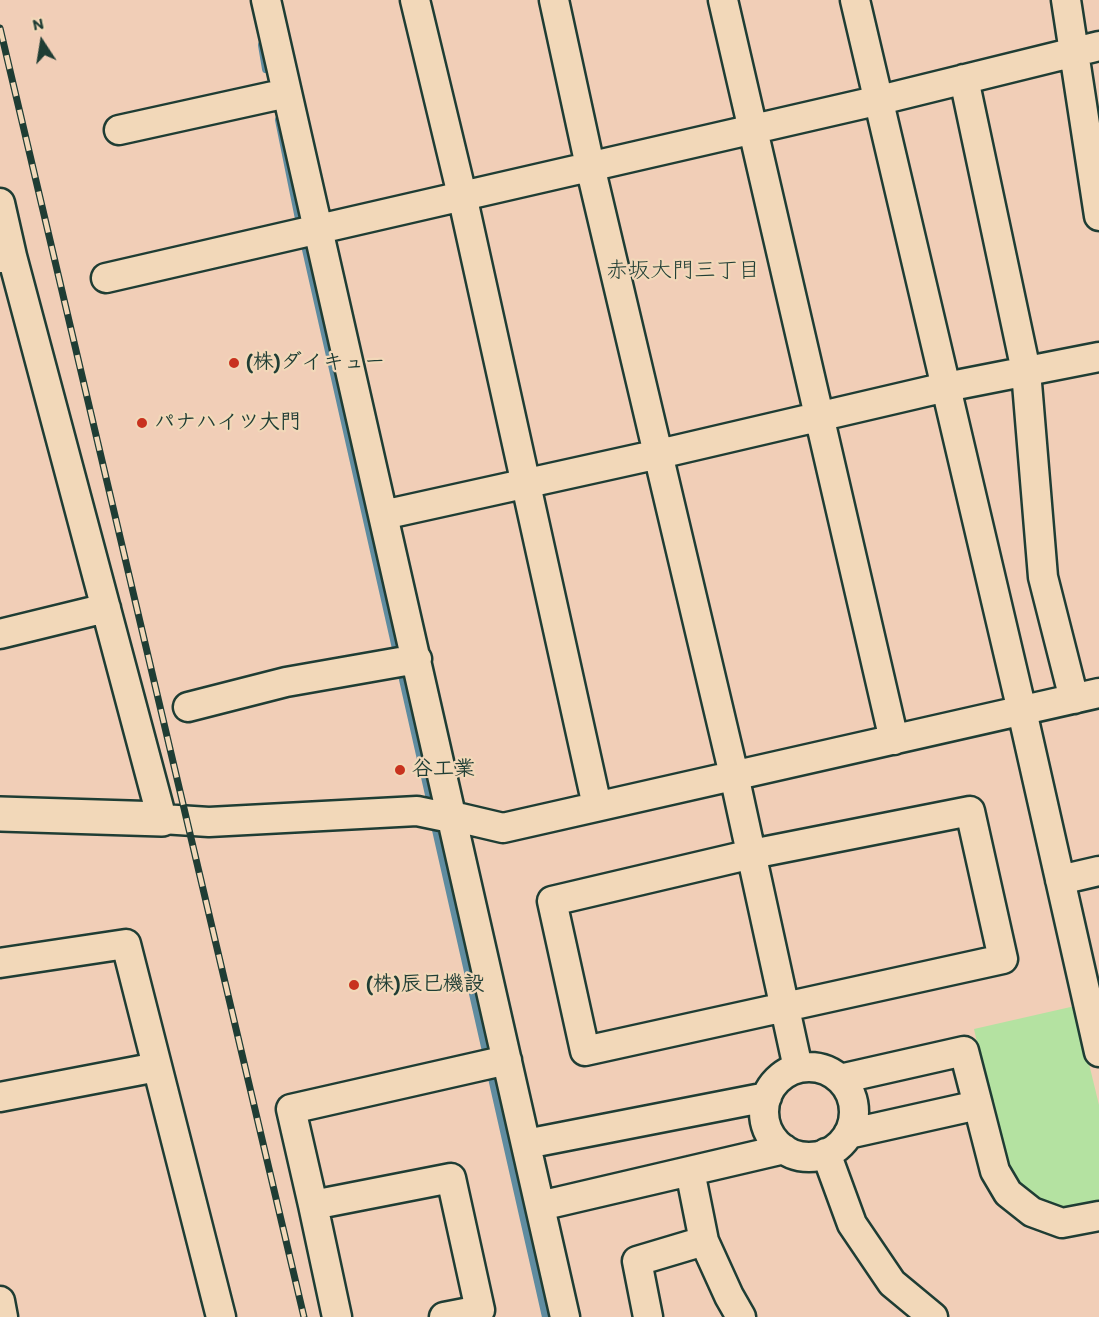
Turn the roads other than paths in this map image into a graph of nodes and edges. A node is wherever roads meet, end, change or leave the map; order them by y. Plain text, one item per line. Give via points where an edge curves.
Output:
1 (266, 0) edge
2 (415, 0) edge
3 (554, 0) edge
4 (723, 0) edge
5 (855, 0) edge
6 (1066, 0) edge
7 (1086, 49) edge
8 (964, 79) junction
9 (286, 93) junction
10 (880, 100) junction
11 (753, 129) junction
12 (118, 130) dead end
13 (590, 166) junction
14 (462, 195) junction
15 (0, 203) edge
16 (1099, 216) edge
17 (307, 231) junction
18 (6, 257) edge
19 (106, 278) dead end
20 (1099, 357) edge
21 (1026, 371) junction
22 (946, 387) junction
23 (819, 416) junction
24 (659, 454) junction
25 (526, 483) junction
26 (382, 515) junction
27 (106, 608) junction
28 (0, 634) edge
29 (405, 662) junction
30 (1086, 696) edge
31 (188, 707) dead end
32 (1022, 711) junction
33 (894, 740) junction
34 (734, 775) junction
35 (597, 806) junction
36 (0, 814) edge
37 (439, 815) junction
38 (162, 819) junction
39 (752, 854) junction
40 (1099, 871) edge
41 (1060, 880) junction
42 (0, 963) edge
43 (785, 1008) junction
44 (1098, 1042) edge
45 (495, 1063) junction
46 (157, 1066) junction
47 (798, 1068) junction
48 (840, 1079) junction
49 (0, 1097) edge
50 (767, 1097) junction
51 (978, 1105) junction
52 (848, 1134) junction
53 (526, 1144) junction
54 (784, 1149) junction
55 (826, 1153) junction
56 (690, 1171) junction
57 (313, 1205) junction
58 (540, 1206) junction
59 (1099, 1215) edge
60 (705, 1242) junction
61 (0, 1301) edge
62 (216, 1316) edge
63 (3, 1317) edge
64 (337, 1317) edge
65 (444, 1317) edge
66 (565, 1317) edge
67 (648, 1317) edge
68 (741, 1317) edge
69 (933, 1317) edge

1 - 9 street
2 - 14 street
3 - 13 street
4 - 11 street
5 - 10 street
6 - 7 street
7 - 8 street
7 - 16 street
8 - 10 street
8 - 21 street
9 - 12 street
9 - 17 street
10 - 11 street
10 - 22 street
11 - 13 street
11 - 23 street
13 - 14 street
13 - 24 street
14 - 17 street
14 - 25 street
15 - 18 street
17 - 19 street
17 - 26 street
18 - 27 street
20 - 21 street
21 - 22 street
21 - 30 street via 1043,577
22 - 23 street
22 - 32 street
23 - 24 street
23 - 33 street
24 - 25 street
24 - 34 street
25 - 26 street
25 - 35 street
26 - 29 street
27 - 28 street
27 - 38 street
29 - 31 street via 286,682
29 - 37 street
30 - 32 street
32 - 33 street
32 - 41 street
33 - 34 street
34 - 35 street
34 - 39 street
35 - 37 street via 503,828
36 - 38 street
37 - 38 street via 209,822
37 - 45 street
39 - 43 street
39 - 43 street via 552,901 554,912 585,1051
39 - 43 street via 970,811 1003,959
40 - 41 street
41 - 44 street
42 - 46 street via 126,944
43 - 47 street
45 - 53 street
45 - 57 street via 291,1109
46 - 49 street
46 - 62 street
47 - 48 street via 813,1067
47 - 50 street via 779,1079
48 - 51 street via 964,1051
48 - 52 street via 854,1105 854,1120
50 - 53 street
50 - 54 street via 766,1126
51 - 52 street
51 - 59 street via 994,1171 1008,1192 1032,1212 1062,1223
52 - 55 street
53 - 58 street
54 - 55 street via 812,1157
54 - 56 street
55 - 69 street via 852,1224 892,1282
56 - 58 street
56 - 60 street
57 - 64 street
57 - 65 street via 451,1178 480,1310
58 - 66 street
60 - 67 street via 637,1261
60 - 68 street
61 - 63 street

